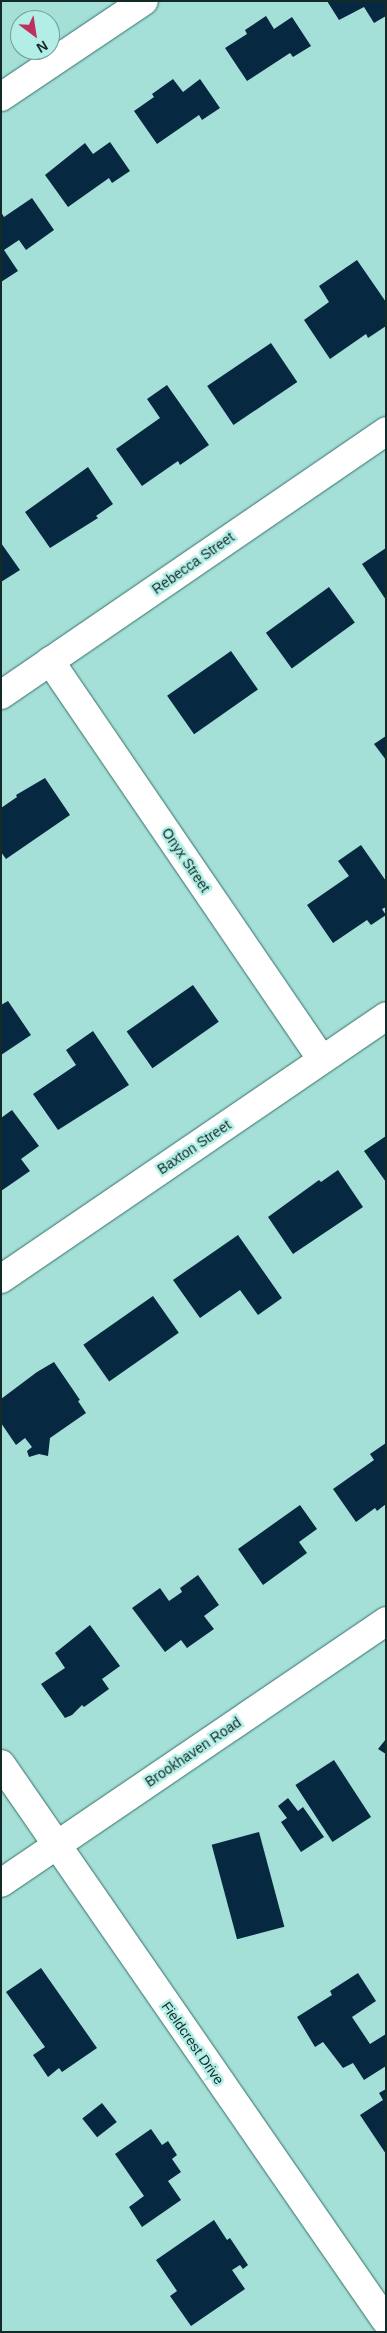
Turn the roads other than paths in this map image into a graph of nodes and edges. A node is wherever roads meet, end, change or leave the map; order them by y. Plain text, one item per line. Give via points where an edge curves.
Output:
1 (144, 1) edge
2 (1, 98) edge
3 (386, 430) edge
4 (50, 661) junction
5 (1, 695) edge
6 (386, 1016) edge
7 (322, 1059) junction
8 (1, 1279) edge
9 (386, 1621) edge
10 (1, 1764) edge
11 (56, 1845) junction
12 (1, 1884) edge
13 (386, 2321) edge

1 - 2 street
3 - 4 street, Rebecca Street
4 - 5 street, Rebecca Street
4 - 7 street, Onyx Street
6 - 7 street, Baxton Street
7 - 8 street, Baxton Street
9 - 11 street, Brookhaven Road
10 - 11 street, Fieldcrest Drive
11 - 12 street, Brookhaven Road
11 - 13 street, Fieldcrest Drive

